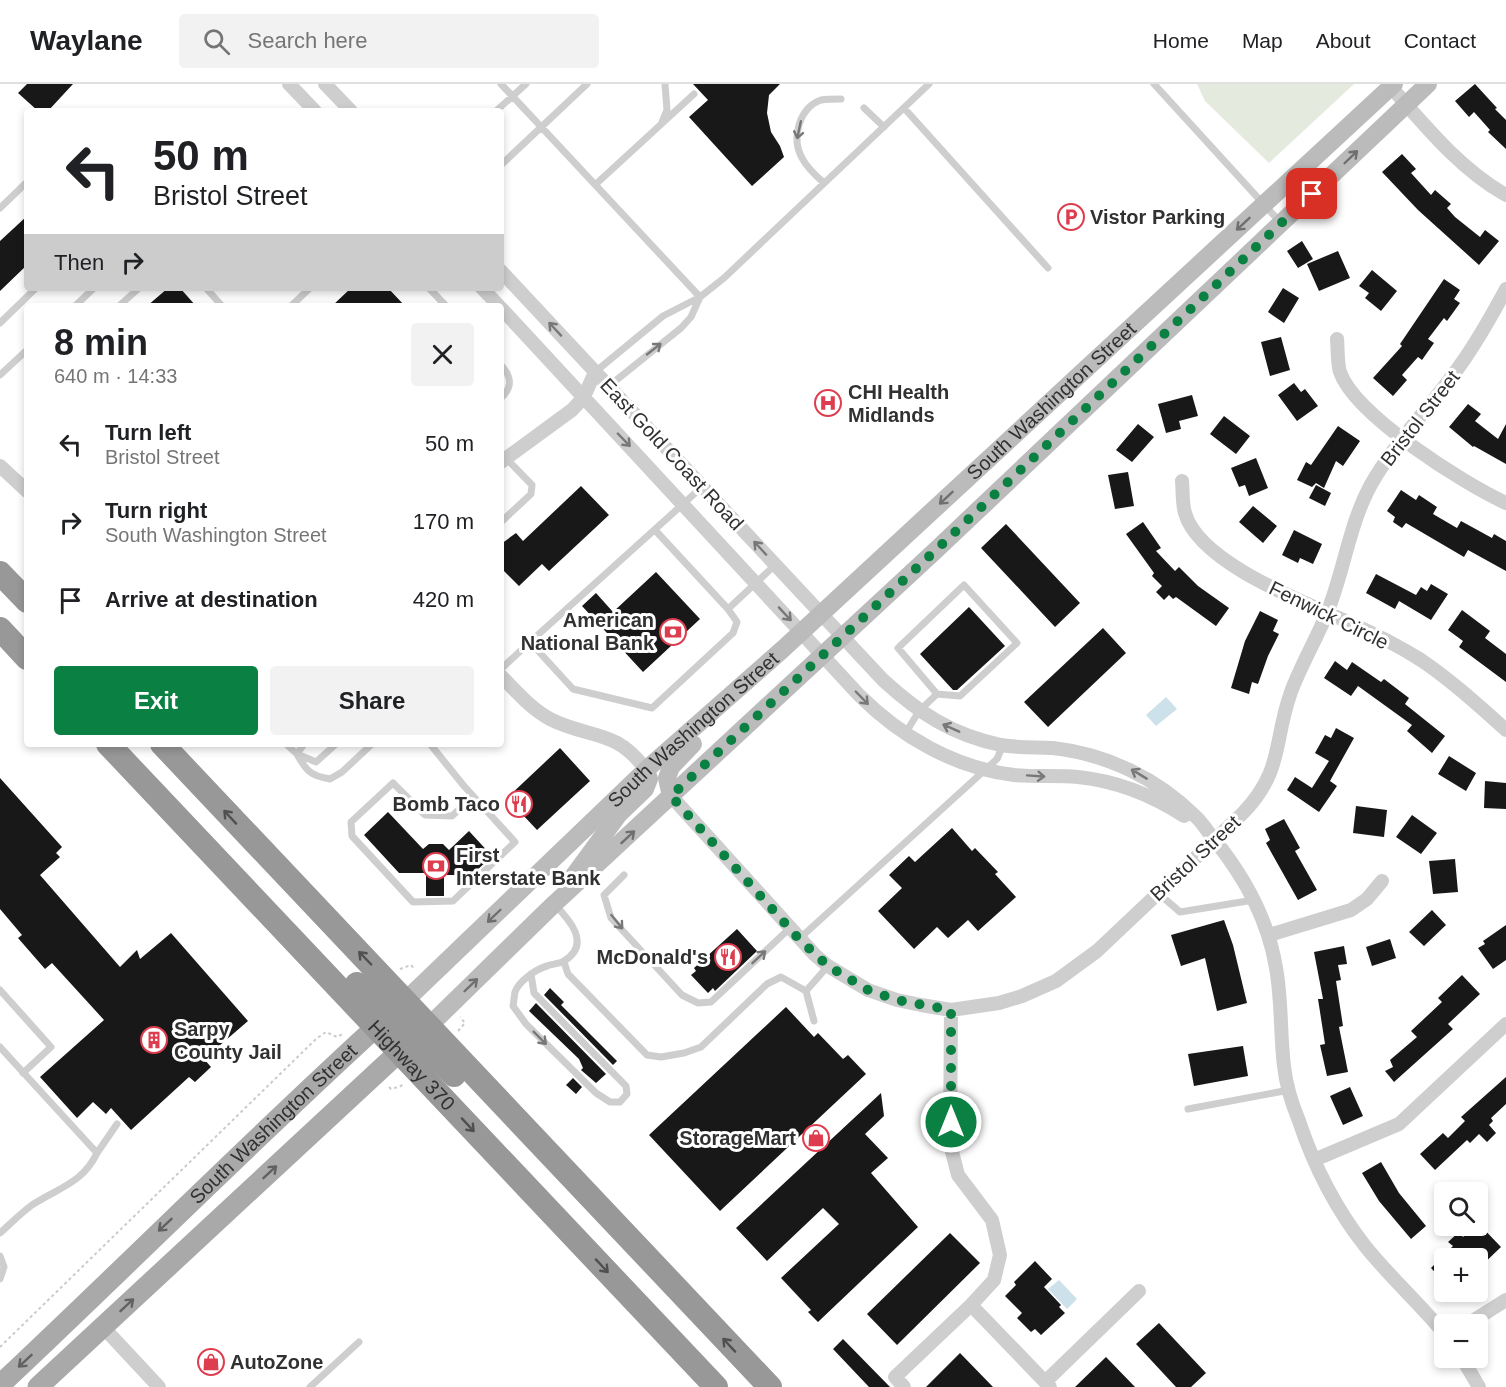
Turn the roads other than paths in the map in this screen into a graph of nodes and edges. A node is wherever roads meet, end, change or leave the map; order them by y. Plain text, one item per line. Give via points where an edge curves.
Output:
1 (289, 84) edge
2 (325, 84) edge
3 (501, 84) edge
4 (526, 84) edge
5 (587, 84) edge
6 (665, 84) edge
7 (929, 84) edge
8 (1154, 84) edge
9 (1428, 84) edge
10 (1393, 85) edge
11 (694, 93) dead end
12 (512, 96) junction
13 (841, 99) dead end
14 (1406, 104) junction
15 (312, 108) edge
16 (348, 108) edge
17 (499, 108) edge
18 (864, 108) dead end
19 (904, 108) junction
20 (661, 124) junction
21 (541, 127) junction
22 (884, 127) junction
23 (504, 162) edge
24 (824, 183) junction
25 (596, 184) junction
26 (24, 185) edge
27 (1506, 195) edge
28 (1264, 204) junction
29 (0, 207) edge
30 (1281, 224) junction
31 (1048, 268) dead end
32 (504, 274) edge
33 (1506, 289) edge
34 (33, 291) edge
35 (91, 291) edge
36 (136, 291) edge
37 (209, 291) edge
38 (307, 291) edge
39 (432, 291) edge
40 (485, 291) edge
41 (700, 297) junction
42 (78, 303) edge
43 (122, 303) edge
44 (219, 303) edge
45 (294, 303) edge
46 (443, 303) edge
47 (496, 303) edge
48 (504, 311) edge
49 (0, 323) edge
50 (1337, 339) dead end
51 (24, 353) edge
52 (504, 369) edge
53 (595, 372) junction
54 (0, 375) edge
55 (609, 386) junction
56 (504, 396) edge
57 (584, 397) junction
58 (1403, 437) junction
59 (504, 457) edge
60 (504, 460) edge
61 (0, 466) edge
62 (1182, 481) dead end
63 (703, 486) junction
64 (24, 488) edge
65 (1506, 503) edge
66 (684, 504) junction
67 (504, 519) edge
68 (655, 530) junction
69 (776, 564) junction
70 (0, 573) edge
71 (756, 582) junction
72 (24, 598) edge
73 (728, 609) junction
74 (821, 613) junction
75 (1326, 614) junction
76 (0, 629) edge
77 (801, 632) junction
78 (843, 637) junction
79 (530, 642) junction
80 (24, 655) edge
81 (823, 655) junction
82 (504, 666) edge
83 (504, 679) edge
84 (748, 680) junction
85 (937, 694) junction
86 (919, 711) junction
87 (1506, 730) edge
88 (905, 734) junction
89 (1003, 745) junction
90 (111, 747) edge
91 (165, 747) edge
92 (289, 747) edge
93 (302, 747) edge
94 (333, 747) edge
95 (369, 747) edge
96 (432, 747) edge
97 (297, 754) junction
98 (646, 770) junction
99 (986, 770) junction
100 (473, 796) junction
101 (671, 796) junction
102 (1214, 839) junction
103 (624, 875) dead end
104 (1382, 881) dead end
105 (1158, 893) junction
106 (1254, 900) junction
107 (554, 904) junction
108 (795, 933) junction
109 (1269, 935) junction
110 (564, 962) junction
111 (828, 966) junction
112 (531, 974) junction
113 (0, 990) edge
114 (806, 991) junction
115 (951, 1010) junction
116 (390, 1014) junction
117 (814, 1021) dead end
118 (1506, 1023) edge
119 (414, 1039) junction
120 (0, 1047) edge
121 (23, 1073) junction
122 (1289, 1090) junction
123 (1188, 1109) dead end
124 (117, 1124) dead end
125 (97, 1153) junction
126 (1314, 1160) junction
127 (0, 1233) edge
128 (0, 1256) edge
129 (0, 1279) edge
130 (1139, 1291) dead end
131 (1506, 1300) edge
132 (971, 1305) junction
133 (1484, 1314) edge
134 (1434, 1322) edge
135 (103, 1327) junction
136 (358, 1342) dead end
137 (1468, 1368) edge
138 (1047, 1384) edge
139 (0, 1385) edge
140 (38, 1387) edge
141 (159, 1387) edge
142 (310, 1387) edge
143 (716, 1387) edge
144 (770, 1387) edge
145 (904, 1387) edge
146 (1479, 1387) edge

1 - 15 street
2 - 16 street
3 - 12 lane
4 - 12 lane
5 - 21 lane
6 - 20 lane via 667,110
7 - 19 lane
8 - 28 lane
9 - 14 main road, South Washington Street
10 - 14 street
10 - 28 main road, South Washington Street
11 - 20 lane
12 - 17 lane
12 - 21 lane
13 -> 24 lane via 821,100 810,108 800,121 796,139 801,156
14 - 27 street via 1483,182
30 -> 14 main road, South Washington Street
18 - 22 lane
19 - 22 lane
19 - 31 lane
20 - 25 lane
21 - 23 lane
21 - 25 lane
22 - 24 lane
24 - 41 lane
25 - 41 lane
26 - 29 lane
28 - 30 lane
28 -> 74 main road, South Washington Street
30 - 78 main road, South Washington Street
53 -> 32 street, East Gold Coast Road
33 - 58 street, Bristol Street via 1461,365
34 - 49 lane
35 - 42 lane
36 - 43 lane
37 - 44 lane
38 - 45 lane
39 - 46 lane
40 - 47 street, East Gold Coast Road
41 - 53 lane via 663,316
55 -> 41 lane via 681,328
48 - 57 street, East Gold Coast Road
50 - 58 street via 1340,372 1353,394
51 - 54 lane
52 - 56 lane via 511,383
53 - 55 street, East Gold Coast Road
53 - 57 street
55 - 57 street
55 - 63 street, East Gold Coast Road
57 - 59 street via 566,415
57 -> 66 street, East Gold Coast Road
58 - 65 street via 1462,480
58 - 75 street, Bristol Street via 1375,477 1361,506
60 - 67 lane via 532,485 531,494
61 - 64 street
62 - 75 street, Fenwick Circle via 1185,514 1199,538 1234,567
63 - 66 lane
69 -> 63 street, East Gold Coast Road
66 - 68 lane
66 - 71 street, East Gold Coast Road
68 - 73 lane
68 - 79 lane
69 - 71 lane
69 - 74 street, East Gold Coast Road
70 - 72 highway
71 - 73 lane
71 -> 77 street, East Gold Coast Road
73 - 79 lane via 737,622 733,633 652,708 573,689
74 - 77 main road, South Washington Street
74 - 78 street, East Gold Coast Road
75 - 87 street, Fenwick Circle via 1421,660
75 - 102 street, Bristol Street via 1287,701 1269,778 1253,802
76 - 80 highway
77 - 81 street, East Gold Coast Road
77 - 84 main road, South Washington Street
78 - 81 main road, South Washington Street
78 - 86 street, East Gold Coast Road
79 - 82 lane
81 -> 88 street, East Gold Coast Road via 875,710
81 - 101 main road, South Washington Street
83 - 98 street via 541,713 562,724 610,738
84 - 98 main road, South Washington Street
84 - 101 main road via 743,697 671,767 666,778
85 - 85 lane via 960,696 1017,643 964,585 898,648
85 - 86 lane
86 - 88 lane
89 -> 86 street, East Gold Coast Road via 964,734
88 - 99 street, East Gold Coast Road
89 - 99 lane
102 -> 89 street, East Gold Coast Road via 1196,816 1127,767 1054,748
90 - 116 highway, Highway 370
116 -> 91 highway, Highway 370
92 - 97 lane
93 - 97 lane
94 - 97 lane via 316,762
95 - 97 lane via 330,779 314,776
96 - 100 lane
98 - 107 main road via 649,779 645,789 619,814
98 -> 116 main road, South Washington Street
99 -> 102 street, East Gold Coast Road via 1077,777 1130,788 1156,798
99 - 108 lane
100 - 100 lane via 452,816 425,815 393,783 351,822 352,836 413,902 453,901 514,842
107 -> 101 main road, South Washington Street
101 - 108 street, Bristol Street
102 - 105 street, Bristol Street
102 - 106 street
103 -> 108 lane via 604,895 611,918 682,995 698,1003 711,1002
104 - 109 street via 1351,910
105 - 106 lane via 1180,912
105 - 115 street, Bristol Street via 1097,951 1056,981 999,1003
106 - 109 street
107 - 110 lane via 575,927 578,940 574,952
119 -> 107 main road, South Washington Street
108 - 111 street, Bristol Street
109 - 122 street via 1277,969 1284,1070
110 - 112 lane
110 - 114 lane via 568,974 646,1055 661,1057 701,1047 767,984 781,977
111 - 114 lane
111 - 115 street, Bristol Street via 868,990
112 -> 112 lane via 515,991 513,1006 526,1024 596,1093 610,1102 620,1102 627,1094 626,1086 534,993
113 - 121 lane via 51,1047
114 - 117 lane
115 - 132 street via 950,1144 958,1175 992,1220 1000,1255 994,1280
116 - 119 highway, Highway 370
116 - 119 highway, Highway 370
116 -> 139 main road, South Washington Street
118 - 126 street via 1399,1124
135 -> 119 main road, South Washington Street
119 -> 143 highway, Highway 370
144 -> 119 highway, Highway 370 via 633,1242
120 - 121 lane
121 - 125 lane
122 - 123 lane
122 - 126 street
124 - 125 lane
125 - 127 lane via 90,1167 69,1185 31,1206
126 - 134 street via 1337,1206 1365,1246
128 - 129 lane via 4,1267
130 - 138 street
131 - 133 street
132 - 138 street
132 - 145 street via 895,1377
135 - 140 main road, South Washington Street
135 - 141 street
136 - 142 lane
137 - 146 street

